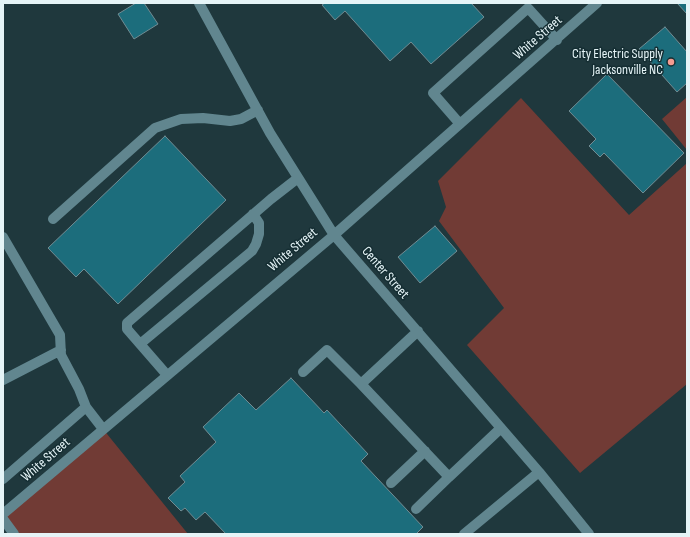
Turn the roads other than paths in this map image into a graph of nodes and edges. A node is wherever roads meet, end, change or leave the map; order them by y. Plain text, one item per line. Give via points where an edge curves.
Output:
1 (199, 3) edge
2 (597, 3) edge
3 (557, 40) junction
4 (258, 110) junction
5 (460, 124) junction
6 (298, 178) junction
7 (253, 214) junction
8 (54, 219) dead end
9 (334, 235) junction
10 (3, 237) edge
11 (418, 331) junction
12 (140, 344) junction
13 (61, 350) junction
14 (303, 372) dead end
15 (167, 375) junction
16 (3, 380) edge
17 (361, 384) junction
18 (86, 407) junction
19 (501, 428) junction
20 (103, 429) junction
21 (424, 451) junction
22 (539, 472) junction
23 (449, 477) junction
24 (3, 479) edge
25 (391, 483) dead end
26 (416, 509) dead end
27 (3, 514) edge
28 (3, 519) edge
29 (14, 534) edge
30 (464, 534) edge
31 (589, 534) edge

1 - 4 street, Center Street
2 - 3 street, White Street
3 - 5 street, White Street
3 - 5 street via 528,8 433,93
4 - 6 street, Center Street
4 - 8 street via 241,119 181,119 154,128
5 - 9 street, White Street
6 - 7 street
6 - 9 street, Center Street
7 - 12 street via 259,223 259,234 252,251
7 - 12 street via 127,323 127,329
9 - 11 street, Center Street
9 - 15 street, White Street
10 - 13 street via 60,335
11 - 17 street
11 - 19 street, Center Street
12 - 15 street
13 - 16 street
13 - 18 street via 61,355
14 - 17 street via 327,350
15 - 20 street, White Street
17 - 21 street
18 - 20 street
18 - 24 street
19 - 22 street, Center Street
19 - 23 street
20 - 27 street, White Street
21 - 23 street
21 - 25 street
22 - 30 street
22 - 31 street, Center Street
23 - 26 street
28 - 29 street

